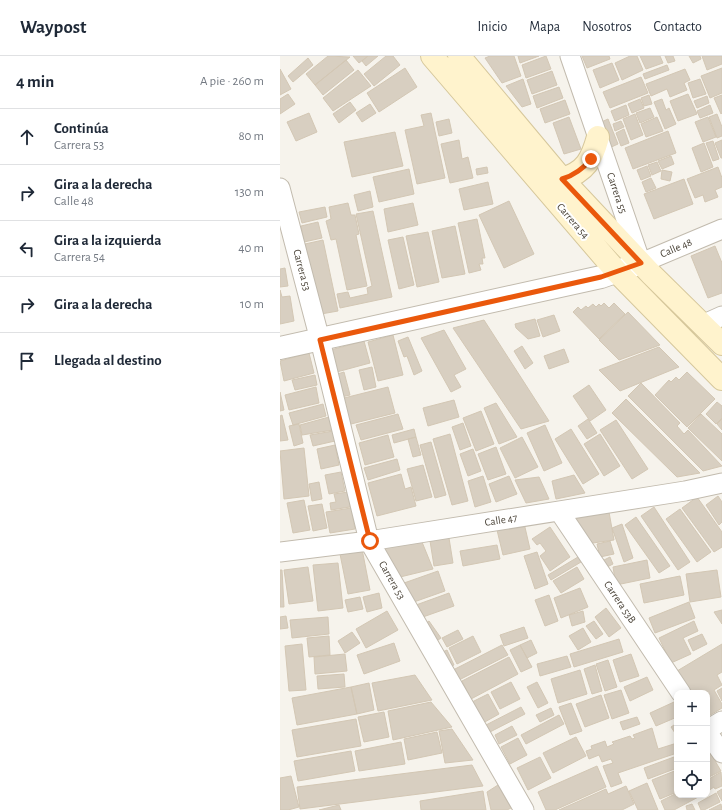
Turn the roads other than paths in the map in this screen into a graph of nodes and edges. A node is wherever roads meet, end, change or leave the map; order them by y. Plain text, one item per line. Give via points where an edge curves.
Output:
1 (432, 56) edge
2 (459, 56) edge
3 (570, 56) edge
4 (598, 137) junction
5 (562, 179) junction
6 (280, 188) edge
7 (722, 229) edge
8 (641, 263) junction
9 (617, 272) junction
10 (722, 316) edge
11 (702, 325) junction
12 (320, 340) junction
13 (722, 344) edge
14 (280, 348) edge
15 (722, 379) edge
16 (722, 483) edge
17 (559, 511) junction
18 (370, 541) junction
19 (280, 552) edge
20 (679, 690) edge
21 (722, 721) edge
22 (710, 729) edge
23 (710, 735) edge
24 (722, 753) edge
25 (524, 810) edge

1 - 9 main road, Carrera 54
2 - 5 main road, Carrera 54
3 - 4 street, Carrera 55
4 - 5 main road via 587,164 576,174
4 - 8 street, Carrera 55
5 - 8 main road, Carrera 54
6 - 12 street, Carrera 53
7 - 8 street, Calle 48
8 - 9 street, Calle 48
8 - 11 main road, Carrera 54
9 - 12 street, Calle 48
9 - 15 main road, Carrera 54
10 - 11 street
11 - 13 main road, Carrera 54
12 - 14 street, Calle 48
12 - 18 street, Carrera 53
16 - 17 street, Calle 47
17 - 18 street, Calle 47
17 - 20 street, Carrera 53B
18 - 19 street, Calle 47
18 - 25 street, Carrera 53
21 - 22 street
23 - 24 street

